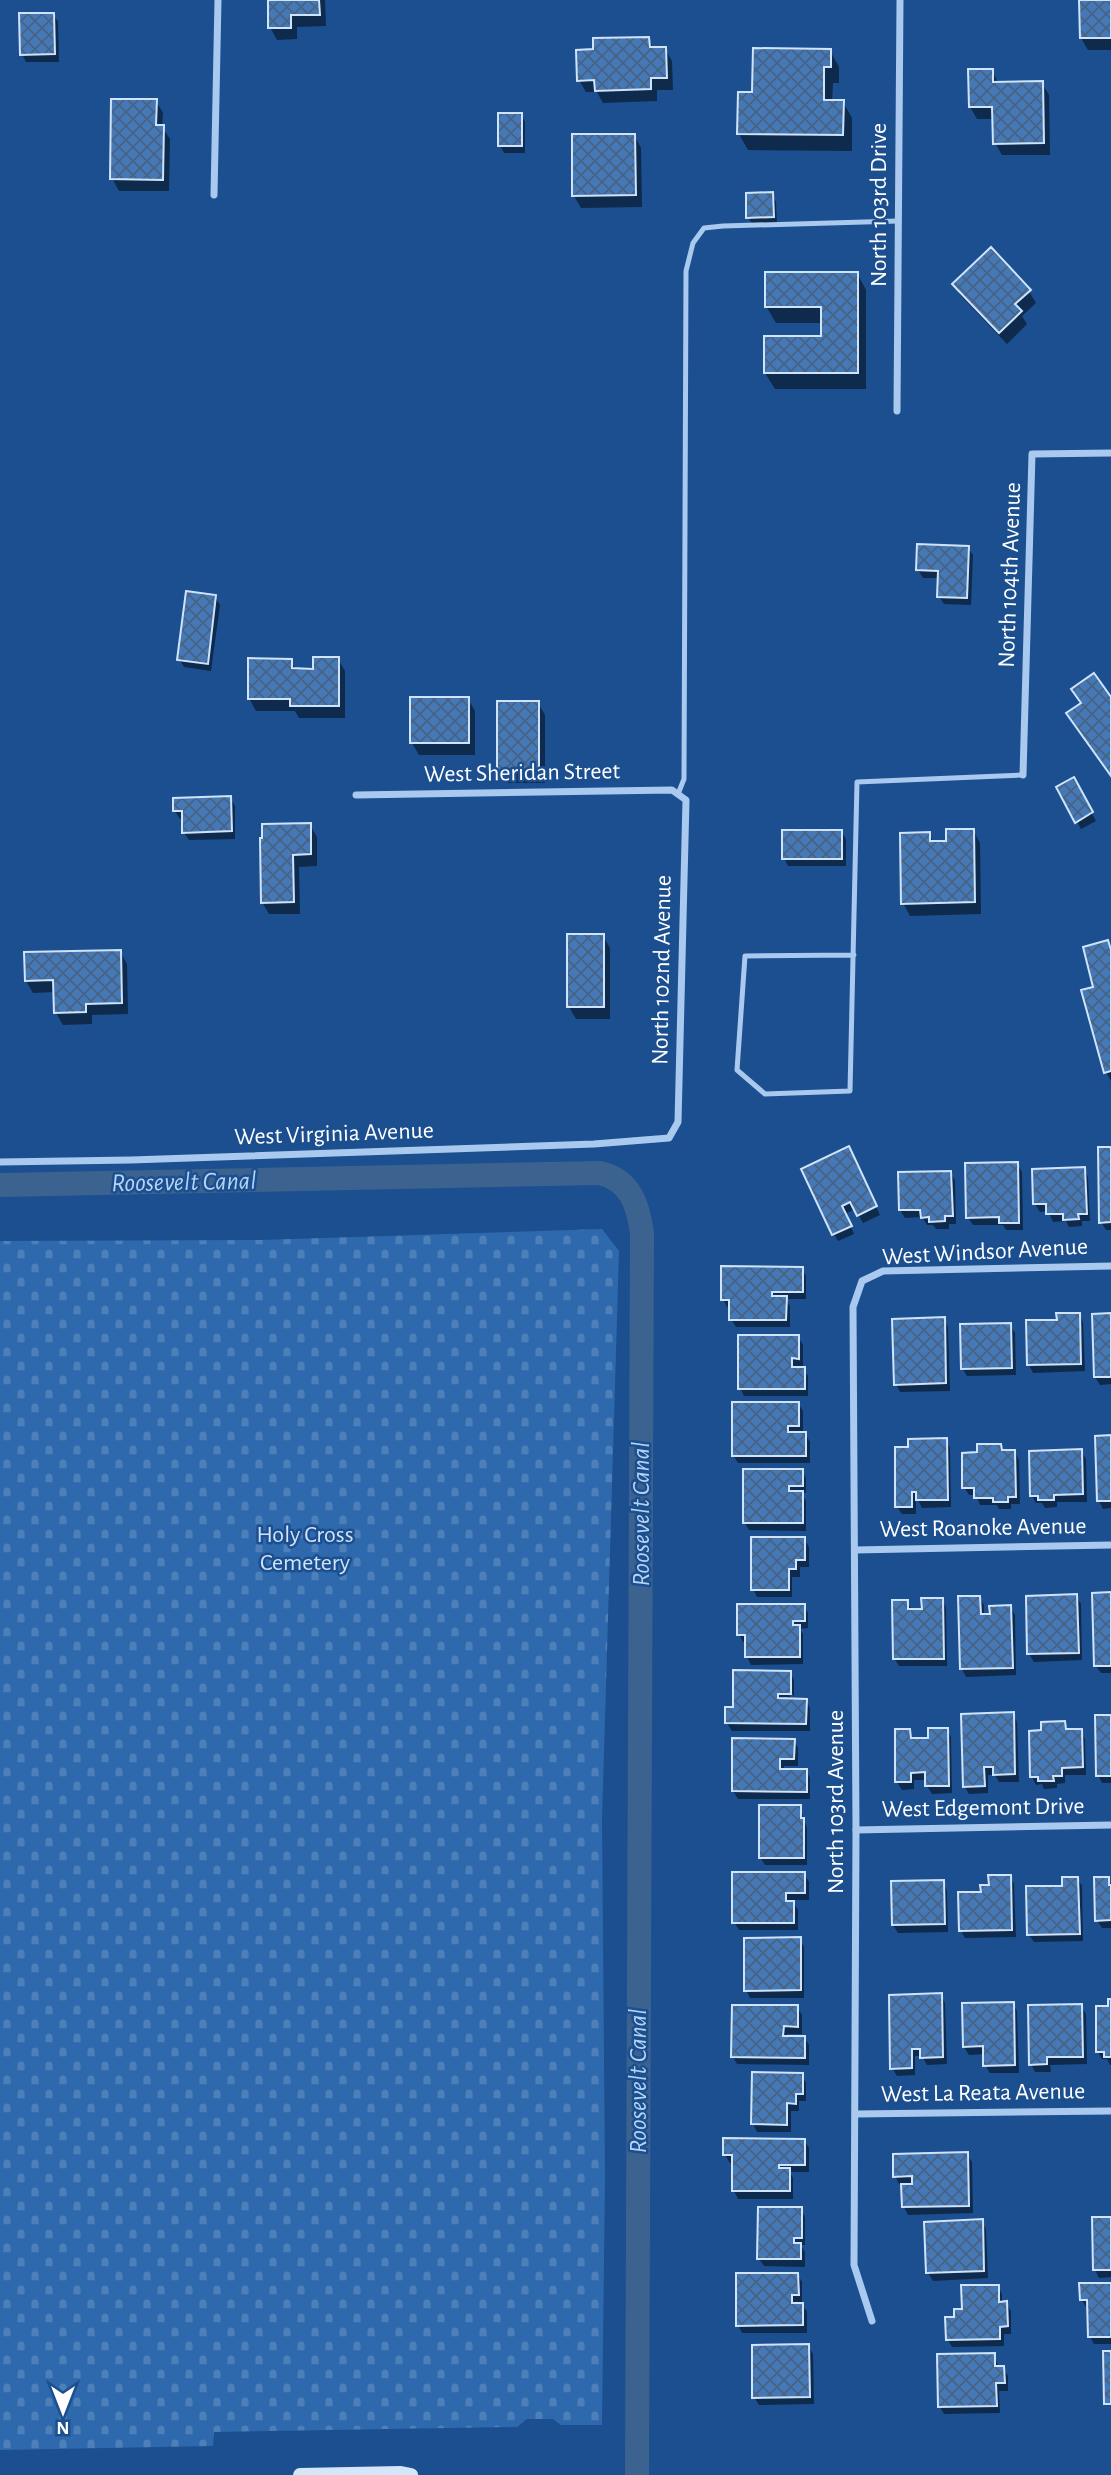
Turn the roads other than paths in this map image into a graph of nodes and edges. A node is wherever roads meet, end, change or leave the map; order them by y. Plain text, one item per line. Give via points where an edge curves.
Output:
1 (218, 0) edge
2 (900, 0) edge
3 (214, 195) dead end
4 (898, 220) junction
5 (897, 411) dead end
6 (1111, 453) edge
7 (1023, 775) joint
8 (678, 794) junction
9 (356, 795) dead end
10 (854, 955) junction
11 (669, 1138) joint
12 (0, 1162) edge
13 (1111, 1266) edge
14 (862, 1281) joint
15 (1111, 1545) edge
16 (855, 1550) junction
17 (1111, 1825) edge
18 (856, 1830) junction
19 (1111, 2111) edge
20 (856, 2114) junction
21 (872, 2320) dead end
22 (300, 2475) edge
23 (411, 2475) edge

1 - 3 street
2 - 4 street, North 103rd Drive
4 - 5 street, North 103rd Drive
4 - 8 lane via 705,228 692,243 686,271 684,779
6 - 7 street, North 104th Avenue via 1032,454
7 - 10 lane via 857,782
8 - 9 street, West Sheridan Street via 672,790
8 - 11 street, North 102nd Avenue via 686,800 678,1122
10 - 10 lane via 850,1091 765,1094 737,1070 745,956
11 - 12 street, West Virginia Avenue
13 - 14 street, West Windsor Avenue via 883,1270
14 - 16 street, North 103rd Avenue via 853,1307
15 - 16 street, West Roanoke Avenue
16 - 18 street, North 103rd Avenue
17 - 18 street, West Edgemont Drive
18 - 20 street, North 103rd Avenue
19 - 20 street, West La Reata Avenue
20 - 21 street, North 103rd Avenue via 854,2265
22 - 23 main road

